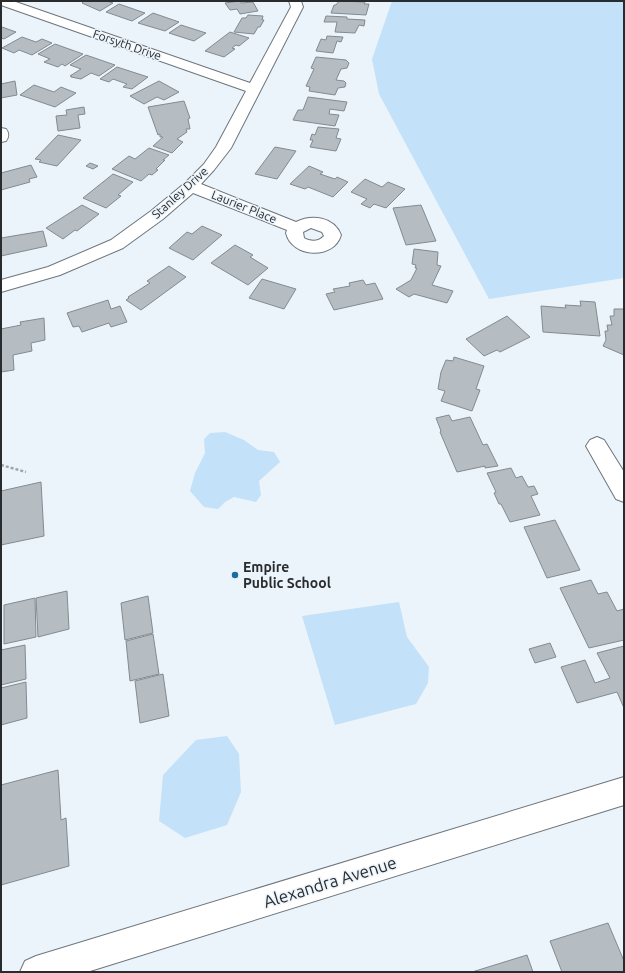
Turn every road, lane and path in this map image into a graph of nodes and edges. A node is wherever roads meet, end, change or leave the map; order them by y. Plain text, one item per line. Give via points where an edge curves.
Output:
1 (1, 1) edge
2 (295, 1) edge
3 (254, 89) junction
4 (1, 132) edge
5 (1, 138) edge
6 (191, 186) junction
7 (297, 228) dead end
8 (1, 286) edge
9 (597, 446) dead end
10 (1, 465) edge
11 (26, 472) dead end
12 (624, 492) edge
13 (624, 791) edge
14 (36, 972) edge

1 - 3 street, Forsyth Drive
2 - 3 street, Stanley Drive via 297,7
3 - 6 street, Stanley Drive via 223,148
4 - 5 street
6 - 7 street, Laurier Place
6 - 8 street, Stanley Drive via 117,244 54,271
9 - 12 street
10 - 11 path
13 - 14 street, Alexandra Avenue

